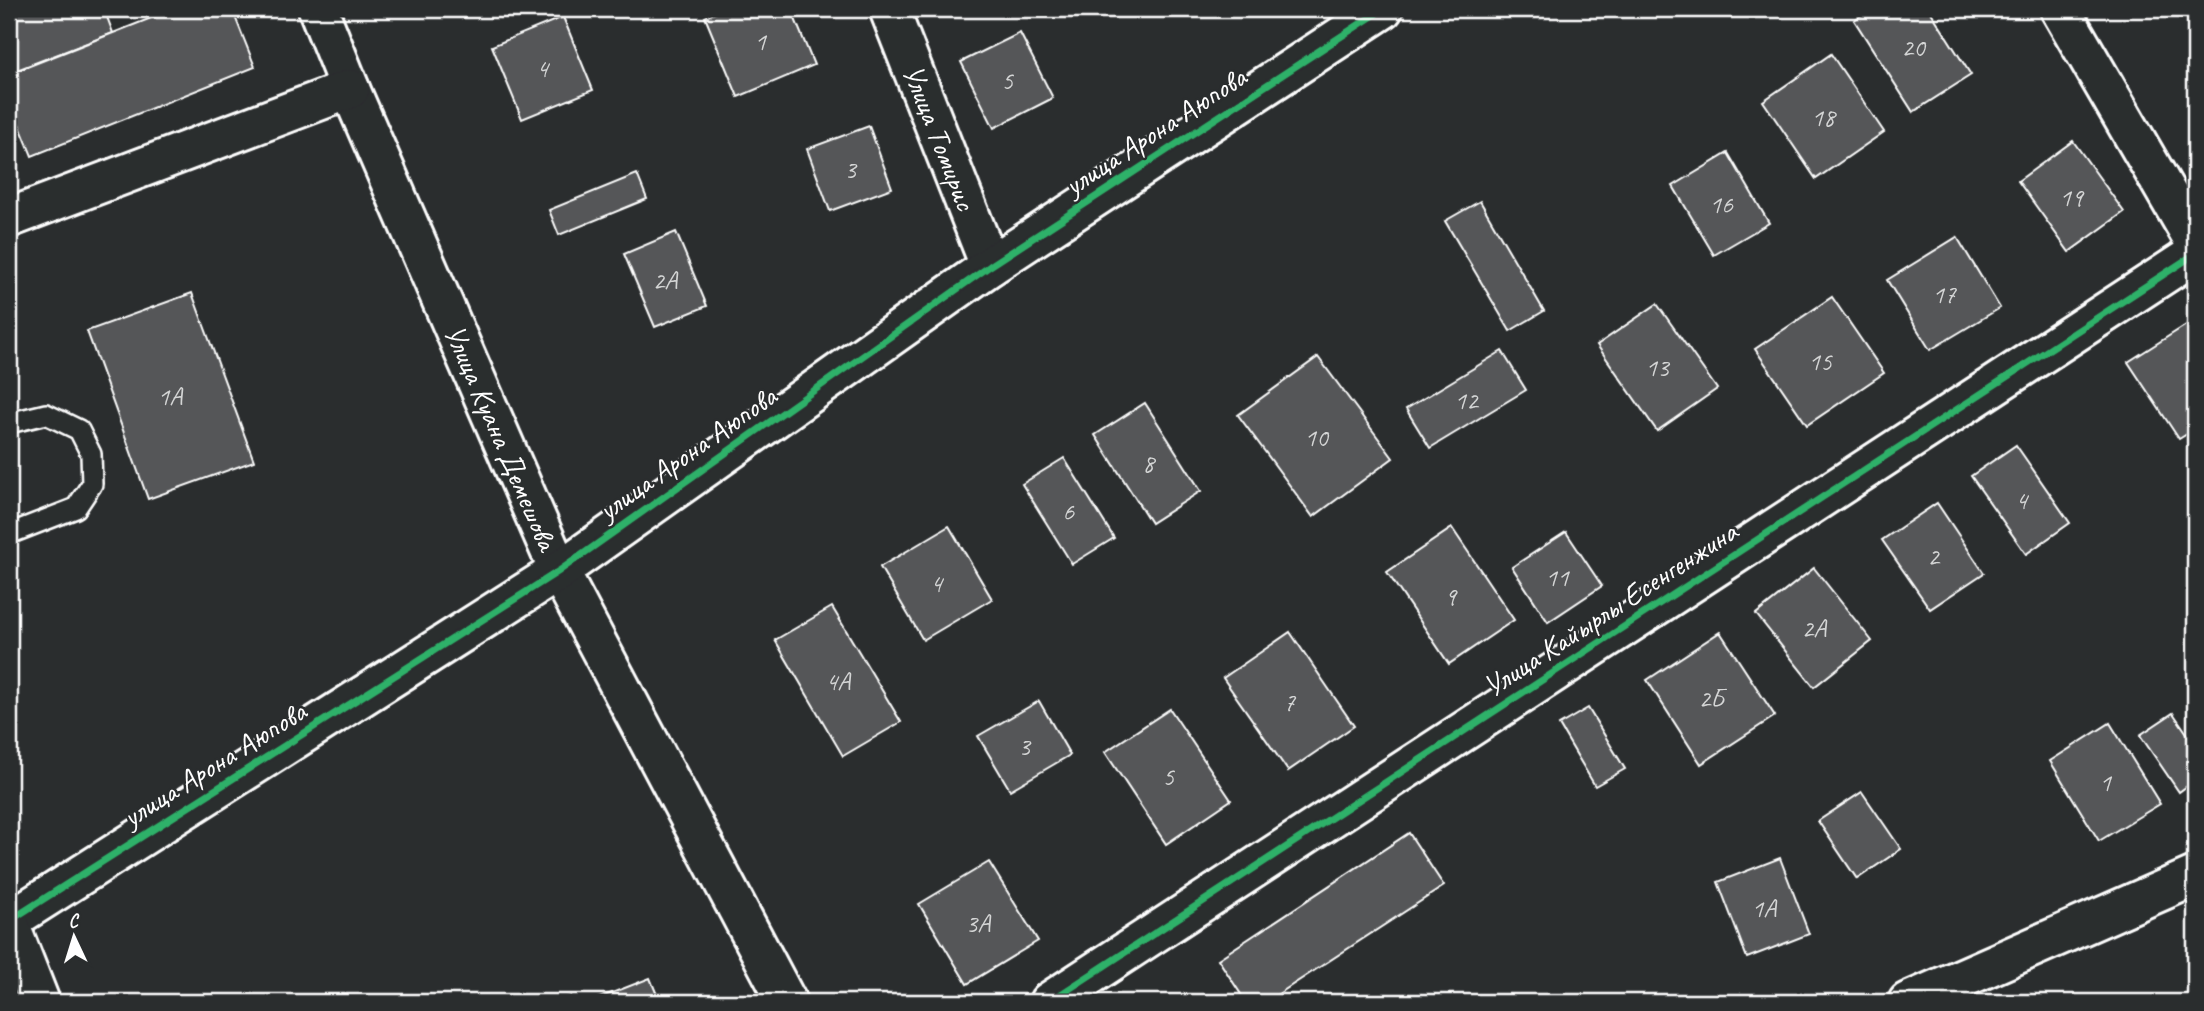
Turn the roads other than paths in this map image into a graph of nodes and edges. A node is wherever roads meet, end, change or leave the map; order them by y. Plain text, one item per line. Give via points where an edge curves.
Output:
1 (318, 9) edge
2 (889, 9) edge
3 (2060, 9) edge
4 (1366, 14) edge
5 (350, 89) junction
6 (9, 219) edge
7 (2195, 242) edge
8 (2195, 254) edge
9 (990, 266) junction
10 (9, 423) edge
11 (9, 534) edge
12 (559, 571) junction
13 (2195, 876) edge
14 (9, 922) edge
15 (40, 1002) edge
16 (787, 1002) edge
17 (1049, 1002) edge
18 (1908, 1002) edge

1 - 5 street, Улица Куана Демешова
2 - 9 street, Улица Томирис
3 - 7 street
4 - 9 street, улица Арона Аюпова
5 - 6 street
5 - 12 street, Улица Куана Демешова
8 - 17 street, Улица Кайырлы Есенгенжина
9 - 12 street, улица Арона Аюпова
10 - 11 lane via 46,414 79,430 91,454 92,484 76,508
12 - 14 street, улица Арона Аюпова
12 - 16 street, Улица Куана Демешова
13 - 18 street
14 - 15 street

